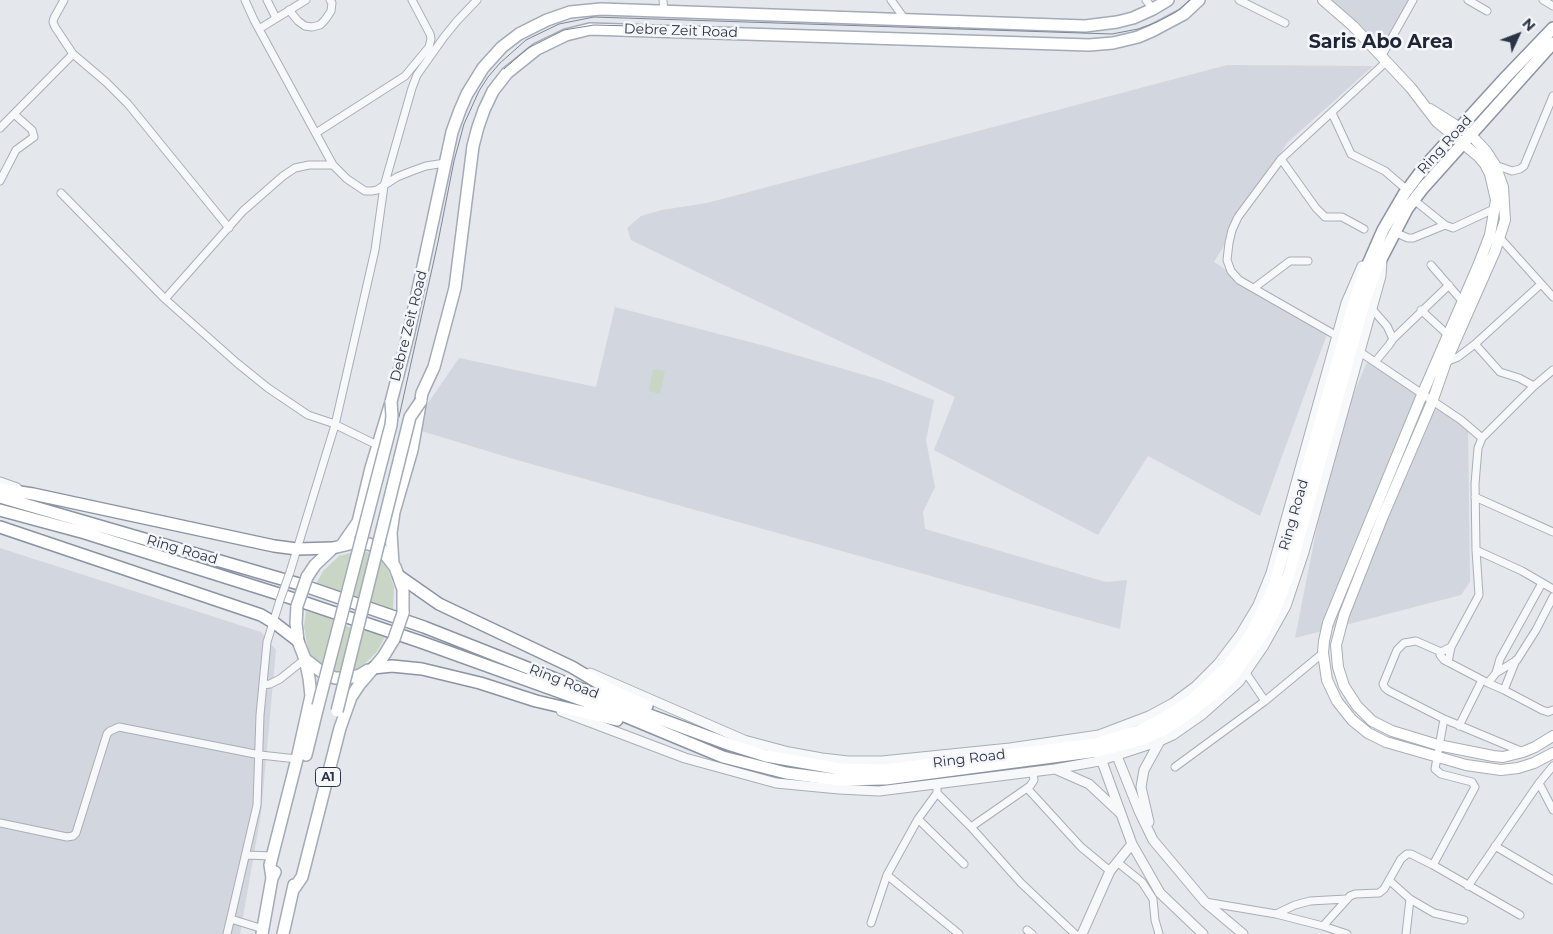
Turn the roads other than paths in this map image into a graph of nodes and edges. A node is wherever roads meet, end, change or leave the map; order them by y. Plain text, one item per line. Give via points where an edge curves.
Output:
1 (64, 0) edge
2 (245, 0) edge
3 (266, 0) edge
4 (306, 0) edge
5 (330, 0) edge
6 (412, 0) edge
7 (476, 0) edge
8 (891, 0) edge
9 (1168, 0) edge
10 (1199, 0) edge
11 (1239, 0) edge
12 (1323, 0) edge
13 (1413, 0) edge
14 (1468, 0) edge
15 (1543, 0) edge
16 (1150, 5) edge
17 (664, 6) edge
18 (1553, 6) edge
19 (289, 10) junction
20 (1487, 10) dead end
21 (276, 18) junction
22 (904, 18) junction
23 (1285, 23) dead end
24 (1553, 28) edge
25 (259, 29) junction
26 (1553, 43) edge
27 (73, 54) junction
28 (1383, 60) junction
29 (417, 75) junction
30 (406, 76) junction
31 (1553, 96) edge
32 (1332, 113) junction
33 (14, 114) junction
34 (1550, 114) edge
35 (0, 128) edge
36 (1457, 132) junction
37 (316, 133) junction
38 (1467, 139) junction
39 (1281, 159) junction
40 (445, 163) junction
41 (333, 165) junction
42 (1495, 165) junction
43 (0, 181) edge
44 (384, 186) junction
45 (1407, 190) junction
46 (61, 193) dead end
47 (1414, 200) junction
48 (1496, 208) junction
49 (1445, 225) junction
50 (229, 228) junction
51 (1364, 229) dead end
52 (1394, 232) junction
53 (1500, 238) junction
54 (1377, 256) junction
55 (1308, 260) dead end
56 (1431, 265) dead end
57 (1541, 284) junction
58 (1449, 285) junction
59 (1254, 288) junction
60 (1553, 297) edge
61 (165, 299) junction
62 (1463, 302) junction
63 (1372, 309) junction
64 (1421, 310) junction
65 (1448, 335) junction
66 (1337, 336) junction
67 (1393, 339) junction
68 (1474, 344) junction
69 (1360, 352) junction
70 (1375, 362) junction
71 (1446, 362) junction
72 (1553, 370) edge
73 (1534, 386) junction
74 (1422, 395) junction
75 (420, 401) junction
76 (391, 402) junction
77 (1432, 402) junction
78 (335, 425) junction
79 (1482, 438) junction
80 (377, 445) junction
81 (0, 482) edge
82 (0, 489) edge
83 (33, 494) junction
84 (0, 497) edge
85 (1475, 497) junction
86 (0, 510) edge
87 (0, 527) edge
88 (1553, 532) edge
89 (338, 547) junction
90 (297, 549) junction
91 (1476, 550) junction
92 (393, 564) junction
93 (399, 576) junction
94 (1542, 583) junction
95 (1553, 589) edge
96 (1553, 597) edge
97 (273, 622) junction
98 (298, 641) junction
99 (1451, 647) junction
100 (1441, 652) junction
101 (1323, 653) junction
102 (305, 660) junction
103 (1517, 660) junction
104 (1448, 662) junction
105 (572, 666) junction
106 (373, 668) junction
107 (1246, 673) junction
108 (1496, 673) junction
109 (1485, 682) junction
110 (263, 685) junction
111 (1504, 690) junction
112 (1265, 700) junction
113 (536, 701) junction
114 (1553, 710) edge
115 (1444, 719) junction
116 (1458, 726) junction
117 (660, 731) junction
118 (698, 732) junction
119 (1553, 736) edge
120 (1160, 741) junction
121 (1438, 745) junction
122 (1113, 747) junction
123 (1099, 752) junction
124 (1523, 752) junction
125 (1553, 753) edge
126 (260, 755) junction
127 (1436, 756) junction
128 (298, 759) junction
129 (1553, 766) edge
130 (1175, 767) dead end
131 (1055, 769) junction
132 (1033, 772) junction
133 (1538, 783) junction
134 (1027, 788) junction
135 (937, 789) junction
136 (1553, 810) edge
137 (1122, 816) junction
138 (918, 819) junction
139 (0, 823) edge
140 (971, 827) junction
141 (1153, 840) junction
142 (1132, 844) junction
143 (1495, 846) junction
144 (246, 854) junction
145 (273, 856) junction
146 (1117, 862) junction
147 (964, 864) dead end
148 (1433, 865) junction
149 (1110, 871) junction
150 (887, 875) junction
151 (272, 878) junction
152 (1553, 880) edge
153 (1390, 881) junction
154 (1468, 886) junction
155 (293, 890) junction
156 (1156, 896) junction
157 (1346, 899) junction
158 (1410, 899) junction
159 (1205, 902) junction
160 (1276, 914) junction
161 (1520, 915) dead end
162 (231, 919) junction
163 (1464, 920) dead end
164 (871, 923) dead end
165 (1323, 926) junction
166 (262, 932) edge
167 (1239, 933) edge
168 (227, 934) edge
169 (282, 934) edge
170 (959, 934) edge
171 (1075, 934) edge
172 (1082, 934) edge
173 (1159, 934) edge
174 (1203, 934) edge
175 (1347, 934) edge
176 (1406, 934) edge

1 - 27 street via 53,22
2 - 25 street
3 - 21 street
4 - 19 street
5 - 19 street via 331,12 320,25 312,27 305,26
6 - 30 street via 431,39 429,47
7 - 29 street via 456,21
8 - 22 street
9 - 16 main road, Debre Zeit Road
10 - 75 main road, Debre Zeit Road via 1184,14 1152,32 1126,40 1089,45 620,29 590,29 551,41 507,73 493,91 480,119 473,146 455,288 436,360
11 - 23 street
12 - 28 main road via 1353,26
13 - 28 street
14 - 20 street
15 - 18 street
16 - 22 main road, Debre Zeit Road via 1133,18 1085,26
17 - 22 main road, Debre Zeit Road
17 - 40 main road, Debre Zeit Road via 570,12 547,20 502,46 467,94 452,132
19 - 21 street
21 - 25 street
24 - 36 main road, Ring Road
25 - 37 street
26 - 38 main road, Ring Road
27 - 33 street
27 - 50 street via 128,104
28 - 32 street
28 - 36 main road via 1411,88 1437,122
29 - 30 street
29 - 44 street
30 - 37 street
31 - 34 street
32 - 39 street
32 - 45 street via 1350,154 1385,171
33 - 35 street
33 - 43 street via 32,130 34,137 16,150
34 - 42 street via 1524,166 1512,170
36 - 38 main road
36 - 45 main road, Ring Road
37 - 41 street
38 - 42 main road via 1486,150
38 - 47 main road, Ring Road
38 - 48 main road via 1485,164 1494,189
39 - 51 street via 1324,217 1342,217
39 - 59 street via 1238,217 1229,243 1227,260 1231,271
40 - 44 street via 412,171
40 - 76 main road, Debre Zeit Road
41 - 44 street via 365,191
41 - 50 street via 295,168 243,211
42 - 53 main road via 1506,209
44 - 78 street via 375,250
45 - 54 main road, Ring Road via 1392,212
46 - 61 street
47 - 49 street
47 - 52 main road, Ring Road
48 - 49 street via 1457,227
48 - 62 main road via 1490,235
49 - 52 street via 1413,238
50 - 61 street
52 - 54 main road, Ring Road
53 - 57 street
53 - 71 main road
54 - 63 street via 1381,276
54 - 66 street via 1361,268
54 - 122 main road, Ring Road via 1377,267 1364,303 1288,577 1271,618 1234,674 1216,692 1163,730
55 - 59 street via 1290,261
56 - 58 street
57 - 60 street
57 - 68 street
58 - 62 street
58 - 64 street
59 - 66 street
61 - 78 street via 268,388 308,415
62 - 65 main road
63 - 67 street via 1387,326
63 - 69 street
64 - 65 street
64 - 67 street
65 - 74 main road
66 - 105 street via 1271,573 1258,605 1218,664 1196,686 1148,716 1098,735 882,762 848,761 789,752 744,740
67 - 70 street
68 - 71 street
68 - 73 street via 1500,372
69 - 70 street
69 - 107 street via 1293,588 1276,624
70 - 74 street
71 - 77 main road
72 - 73 street
73 - 79 street
74 - 77 street
74 - 101 main road via 1328,622
75 - 92 main road via 412,450 390,532
75 - 155 main road, bridge via 410,417
76 - 80 main road
76 - 151 main road, bridge via 391,425
77 - 79 street
77 - 121 main road via 1344,615 1336,651 1344,686 1365,715 1382,727
78 - 80 street
78 - 90 street
79 - 85 street via 1476,459
80 - 89 main road via 358,522
81 - 83 street
82 - 83 main road
83 - 90 main road
84 - 118 main road, Ring Road via 299,584 424,627
85 - 88 street
85 - 91 street
86 - 117 main road, Ring Road via 85,533 294,599 610,710
87 - 97 main road
89 - 90 main road
89 - 92 main road via 353,543 369,544 380,549
89 - 98 main road, A1, bridge via 315,565 307,577 297,606
90 - 97 street, bridge
91 - 94 street
91 - 99 street via 1479,595
92 - 93 main road
93 - 105 main road via 439,604
93 - 106 main road, A1, bridge via 403,589 403,613 394,639
94 - 95 street
94 - 108 street via 1500,659
96 - 103 street
97 - 98 main road
97 - 110 street via 267,642
98 - 102 main road, A1
99 - 100 street
99 - 104 street
100 - 104 street via 1442,658
100 - 115 street via 1416,641 1404,644 1398,650 1383,684 1389,691
101 - 112 street
101 - 127 main road via 1332,692 1356,724 1386,742
102 - 106 main road, A1 via 335,678 349,678
102 - 110 street via 280,679
102 - 128 main road, A1 via 311,696
103 - 108 street
103 - 111 street
104 - 109 street
105 - 118 main road via 607,688
106 - 113 main road via 422,669
106 - 155 main road, A1 via 351,697 302,877
107 - 112 street
107 - 120 street via 1203,714
108 - 109 street
109 - 111 street
109 - 116 street
110 - 126 street
111 - 114 street via 1542,710
112 - 130 street
113 - 117 main road
113 - 135 street via 685,758 776,783 879,791
115 - 116 street
115 - 121 street
116 - 124 street
117 - 123 main road, Ring Road via 744,763 838,780 886,780
118 - 123 main road, Ring Road via 766,756 840,769 884,770
119 - 124 main road
120 - 122 street
120 - 141 street via 1144,770 1141,787
121 - 124 main road via 1503,757
121 - 127 street
122 - 123 main road, Ring Road
122 - 123 street
122 - 141 street
123 - 131 street
123 - 137 street
125 - 127 main road via 1534,763 1501,770
126 - 128 street
126 - 139 street via 114,728 107,734 76,834 67,837
126 - 144 street via 257,805
127 - 148 street via 1435,769 1438,773 1475,785
128 - 145 main road, A1
129 - 133 street
131 - 132 street
131 - 137 street via 1089,784
132 - 134 street via 1034,780
132 - 135 street
133 - 136 street
133 - 143 street
134 - 140 street
134 - 149 street via 1081,846
135 - 138 street
135 - 140 street
137 - 142 street
138 - 147 street
138 - 150 street
140 - 171 street via 1021,883
141 - 159 street
142 - 146 street
142 - 156 street
143 - 152 street
143 - 154 street
144 - 145 street
144 - 162 street
145 - 151 main road, A1 via 270,865
146 - 149 street
146 - 156 street
148 - 153 street via 1407,854
148 - 154 street
149 - 172 street
150 - 164 street
150 - 170 street
151 - 166 main road, A1
153 - 157 street via 1379,893 1355,894
153 - 158 street
154 - 161 street
155 - 169 main road, A1
156 - 173 street via 1155,920
156 - 174 street
157 - 160 street via 1310,901
157 - 165 street
158 - 163 street via 1434,913
158 - 176 street
159 - 160 street
159 - 167 street
160 - 165 street
162 - 166 street
162 - 168 street
165 - 175 street

